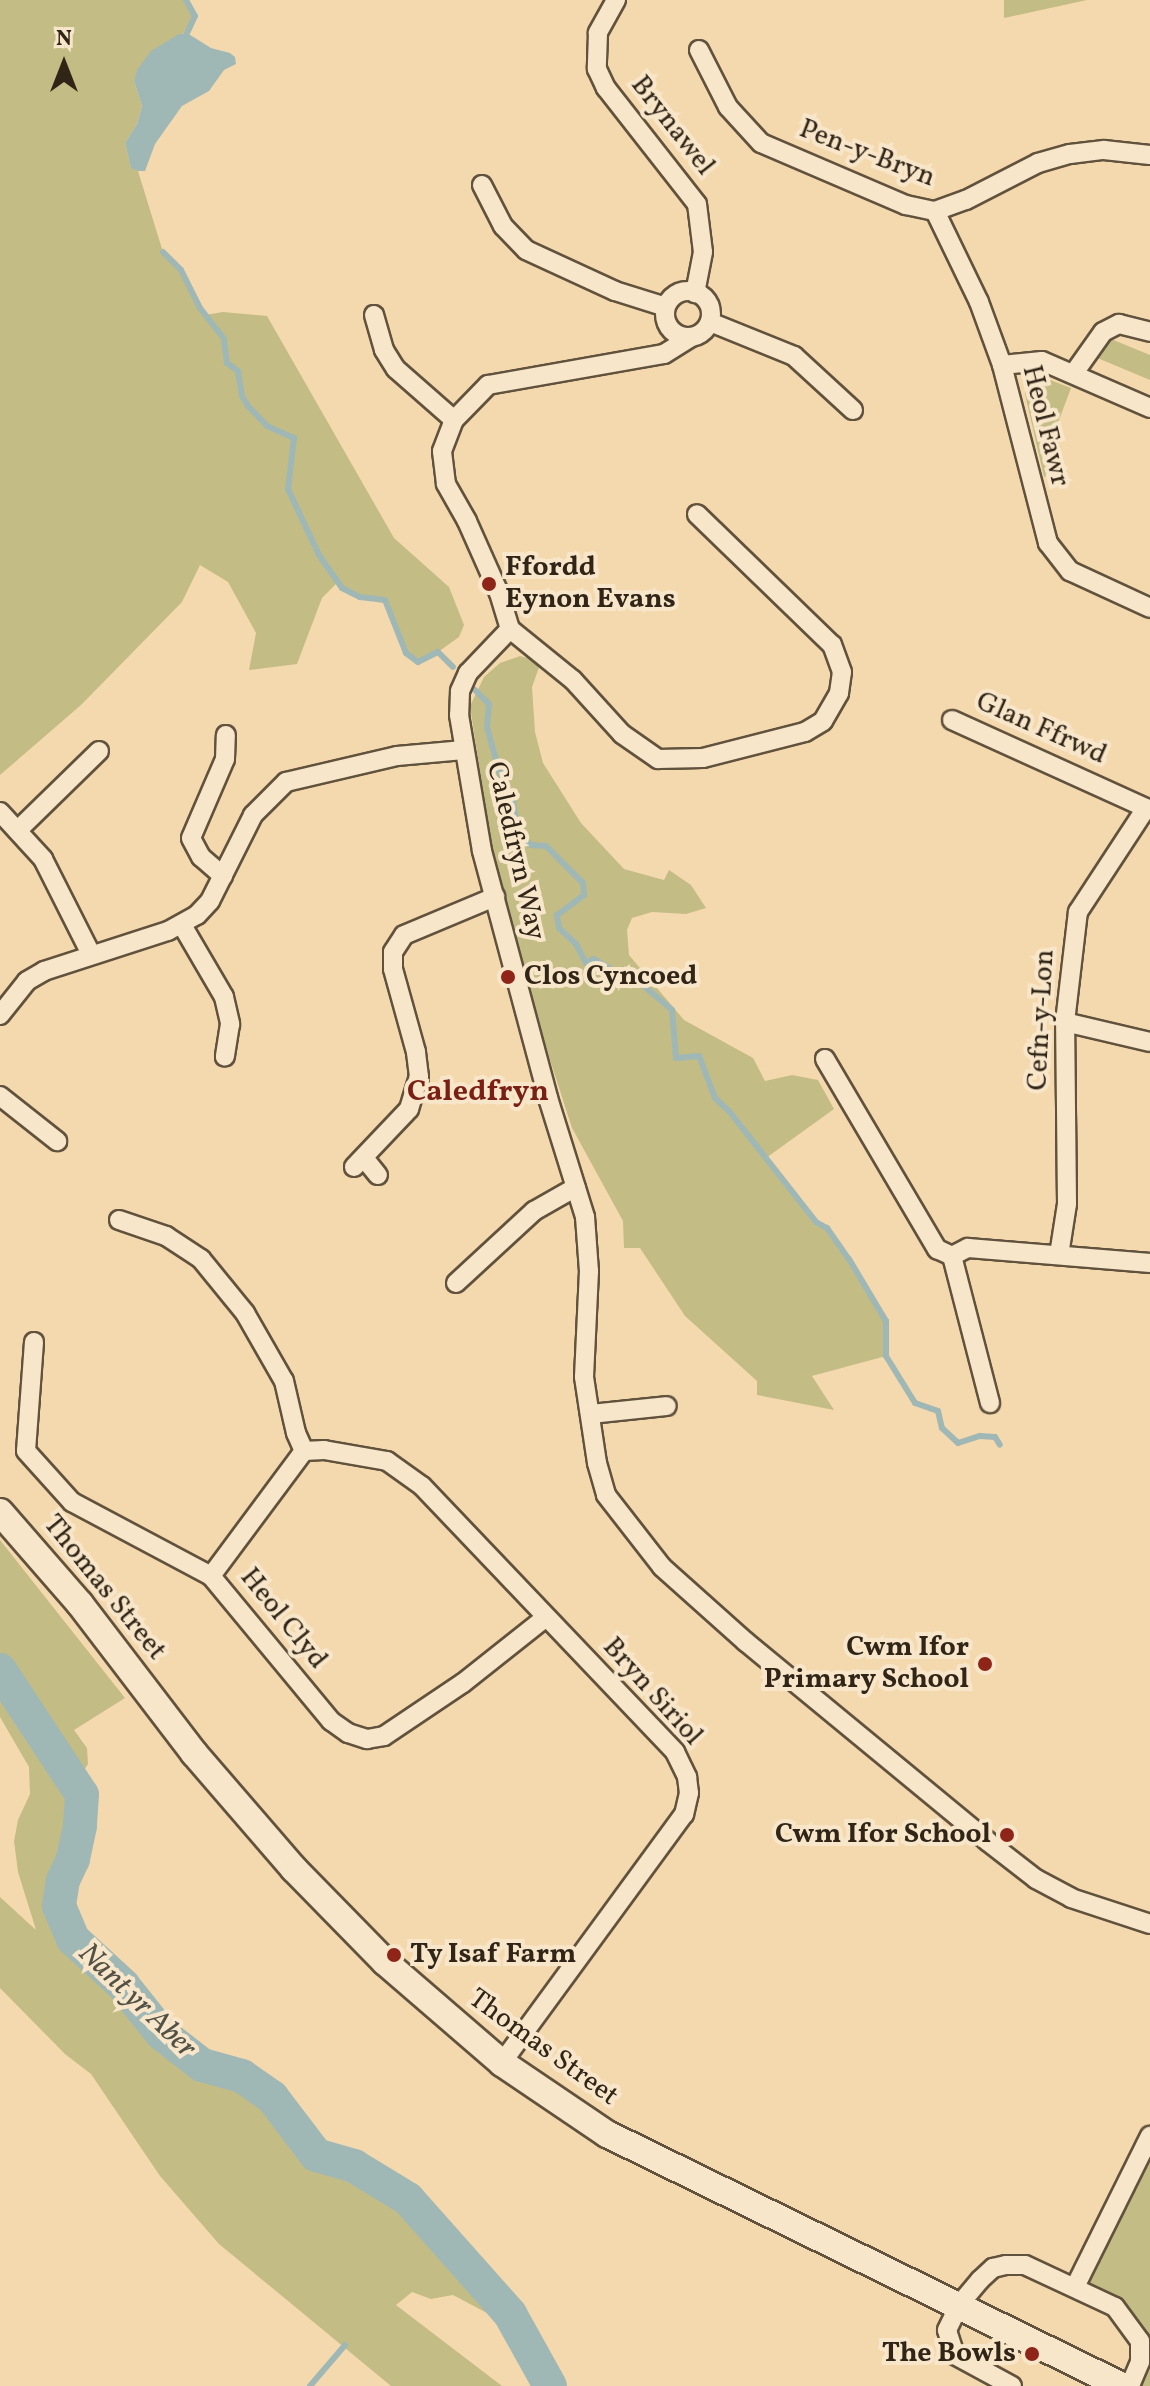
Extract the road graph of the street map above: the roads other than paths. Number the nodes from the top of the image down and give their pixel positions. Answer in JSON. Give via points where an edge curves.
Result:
{"nodes":[{"id":1,"x":616,"y":0,"type":"edge"},
{"id":2,"x":699,"y":50,"type":"dead end"},
{"id":3,"x":1150,"y":155,"type":"edge"},
{"id":4,"x":482,"y":185,"type":"dead end"},
{"id":5,"x":935,"y":211,"type":"junction"},
{"id":6,"x":695,"y":293,"type":"junction"},
{"id":7,"x":374,"y":315,"type":"dead end"},
{"id":8,"x":667,"y":316,"type":"junction"},
{"id":9,"x":710,"y":322,"type":"junction"},
{"id":10,"x":1150,"y":332,"type":"edge"},
{"id":11,"x":691,"y":337,"type":"junction"},
{"id":12,"x":645,"y":356,"type":"junction"},
{"id":13,"x":1002,"y":365,"type":"junction"},
{"id":14,"x":1074,"y":373,"type":"junction"},
{"id":15,"x":1150,"y":408,"type":"edge"},
{"id":16,"x":853,"y":410,"type":"dead end"},
{"id":17,"x":454,"y":420,"type":"junction"},
{"id":18,"x":697,"y":514,"type":"dead end"},
{"id":19,"x":1150,"y":608,"type":"edge"},
{"id":20,"x":510,"y":629,"type":"junction"},
{"id":21,"x":952,"y":720,"type":"dead end"},
{"id":22,"x":226,"y":735,"type":"dead end"},
{"id":23,"x":464,"y":750,"type":"junction"},
{"id":24,"x":99,"y":751,"type":"dead end"},
{"id":25,"x":1148,"y":809,"type":"edge"},
{"id":26,"x":0,"y":812,"type":"edge"},
{"id":27,"x":18,"y":830,"type":"junction"},
{"id":28,"x":223,"y":876,"type":"junction"},
{"id":29,"x":495,"y":897,"type":"junction"},
{"id":30,"x":182,"y":925,"type":"junction"},
{"id":31,"x":91,"y":954,"type":"junction"},
{"id":32,"x":0,"y":1015,"type":"edge"},
{"id":33,"x":1065,"y":1022,"type":"junction"},
{"id":34,"x":1150,"y":1042,"type":"edge"},
{"id":35,"x":225,"y":1057,"type":"dead end"},
{"id":36,"x":825,"y":1059,"type":"dead end"},
{"id":37,"x":0,"y":1096,"type":"edge"},
{"id":38,"x":57,"y":1141,"type":"dead end"},
{"id":39,"x":378,"y":1175,"type":"dead end"},
{"id":40,"x":576,"y":1187,"type":"junction"},
{"id":41,"x":119,"y":1220,"type":"dead end"},
{"id":42,"x":1059,"y":1255,"type":"junction"},
{"id":43,"x":952,"y":1256,"type":"junction"},
{"id":44,"x":1150,"y":1263,"type":"edge"},
{"id":45,"x":456,"y":1283,"type":"dead end"},
{"id":46,"x":34,"y":1342,"type":"dead end"},
{"id":47,"x":990,"y":1403,"type":"dead end"},
{"id":48,"x":667,"y":1406,"type":"dead end"},
{"id":49,"x":590,"y":1414,"type":"junction"},
{"id":50,"x":304,"y":1451,"type":"junction"},
{"id":51,"x":0,"y":1512,"type":"edge"},
{"id":52,"x":211,"y":1576,"type":"junction"},
{"id":53,"x":545,"y":1618,"type":"junction"},
{"id":54,"x":1150,"y":1924,"type":"edge"},
{"id":55,"x":502,"y":2063,"type":"junction"},
{"id":56,"x":1150,"y":2136,"type":"edge"},
{"id":57,"x":1075,"y":2287,"type":"junction"},
{"id":58,"x":959,"y":2305,"type":"junction"},
{"id":59,"x":1012,"y":2386,"type":"edge"},
{"id":60,"x":1122,"y":2386,"type":"edge"},
{"id":61,"x":1130,"y":2386,"type":"edge"}],
"edges":[{"from":1,"to":6,"type":"street","name":"Brynawel","via":[[598,33],[597,69],[606,88],[697,204],[703,252]]},
{"from":2,"to":5,"type":"street","name":"Pen-y-Bryn","via":[[728,107],[761,143],[906,205]]},
{"from":3,"to":5,"type":"street","name":"Pen-y-Bryn","via":[[1104,150],[1060,157]]},
{"from":4,"to":8,"type":"street","via":[[503,226],[526,250]]},
{"from":5,"to":13,"type":"street","name":"Heol Fawr","via":[[979,302]]},
{"from":6,"to":8,"type":"street","via":[[678,293]]},
{"from":6,"to":9,"type":"street","via":[[709,306]]},
{"from":7,"to":17,"type":"street","via":[[396,369]]},
{"from":8,"to":11,"type":"street","via":[[678,335]]},
{"from":8,"to":12,"type":"street","via":[[656,346]]},
{"from":9,"to":11,"type":"street"},
{"from":9,"to":16,"type":"street","via":[[794,356]]},
{"from":10,"to":14,"type":"street","via":[[1119,324],[1103,332]]},
{"from":11,"to":12,"type":"street","via":[[675,350]]},
{"from":12,"to":17,"type":"street","via":[[488,385]]},
{"from":13,"to":14,"type":"street","via":[[1042,361]]},
{"from":13,"to":19,"type":"street","name":"Heol Fawr","via":[[1039,517],[1054,553],[1081,578]]},
{"from":14,"to":15,"type":"street"},
{"from":17,"to":20,"type":"street","via":[[442,451],[446,484],[486,564]]},
{"from":18,"to":20,"type":"street","via":[[832,645],[842,672],[839,693],[823,721],[805,732],[703,758],[658,759],[622,734],[573,680]]},
{"from":20,"to":23,"type":"street","name":"Caledfryn Way","via":[[462,682],[458,702]]},
{"from":21,"to":25,"type":"street","name":"Glan Ffrwd"},
{"from":22,"to":28,"type":"street","via":[[225,759],[191,838],[201,857]]},
{"from":23,"to":28,"type":"street","via":[[397,756],[286,782],[253,815]]},
{"from":23,"to":29,"type":"street","name":"Caledfryn Way"},
{"from":24,"to":27,"type":"street"},
{"from":25,"to":33,"type":"street","name":"Cefn-y-Lon","via":[[1078,912]]},
{"from":26,"to":27,"type":"street"},
{"from":27,"to":31,"type":"street","via":[[53,874]]},
{"from":28,"to":30,"type":"street","via":[[210,901]]},
{"from":29,"to":39,"type":"street","via":[[404,935],[393,952],[419,1077],[409,1109],[359,1162]]},
{"from":29,"to":40,"type":"street","name":"Caledfryn Way"},
{"from":30,"to":31,"type":"street"},
{"from":30,"to":35,"type":"street","via":[[224,997],[230,1024]]},
{"from":31,"to":32,"type":"street","via":[[27,981]]},
{"from":33,"to":34,"type":"street"},
{"from":33,"to":42,"type":"street","name":"Cefn-y-Lon","via":[[1067,1204]]},
{"from":36,"to":43,"type":"street","via":[[937,1249]]},
{"from":37,"to":38,"type":"street"},
{"from":40,"to":45,"type":"street","via":[[534,1211]]},
{"from":40,"to":49,"type":"street","name":"Caledfryn Way","via":[[589,1244],[584,1352]]},
{"from":41,"to":50,"type":"street","via":[[166,1236],[201,1259],[245,1313],[284,1381]]},
{"from":42,"to":43,"type":"street","via":[[968,1248]]},
{"from":42,"to":44,"type":"street"},
{"from":43,"to":47,"type":"street"},
{"from":46,"to":52,"type":"street","name":"Heol Clyd","via":[[26,1451],[72,1502]]},
{"from":48,"to":49,"type":"street"},
{"from":49,"to":54,"type":"street","name":"Caledfryn Way","via":[[606,1495],[662,1567],[1036,1879],[1071,1898]]},
{"from":50,"to":52,"type":"street"},
{"from":50,"to":53,"type":"street","name":"Bryn Siriol","via":[[362,1456],[401,1468]]},
{"from":51,"to":55,"type":"main road","name":"Thomas Street","via":[[294,1869],[385,1962]]},
{"from":52,"to":53,"type":"street","name":"Heol Clyd","via":[[331,1721],[367,1739],[384,1736],[451,1691]]},
{"from":53,"to":55,"type":"street","name":"Bryn Siriol","via":[[675,1752],[689,1793],[684,1814]]},
{"from":55,"to":58,"type":"main road","name":"Thomas Street","via":[[607,2134]]},
{"from":56,"to":57,"type":"street"},
{"from":57,"to":58,"type":"street","via":[[1025,2265],[1006,2265],[986,2274]]},
{"from":57,"to":61,"type":"street","via":[[1115,2307],[1133,2326],[1140,2341],[1140,2362]]},
{"from":58,"to":59,"type":"street","via":[[947,2330],[955,2355]]},
{"from":58,"to":60,"type":"main road","name":"Thomas Street"}]}
